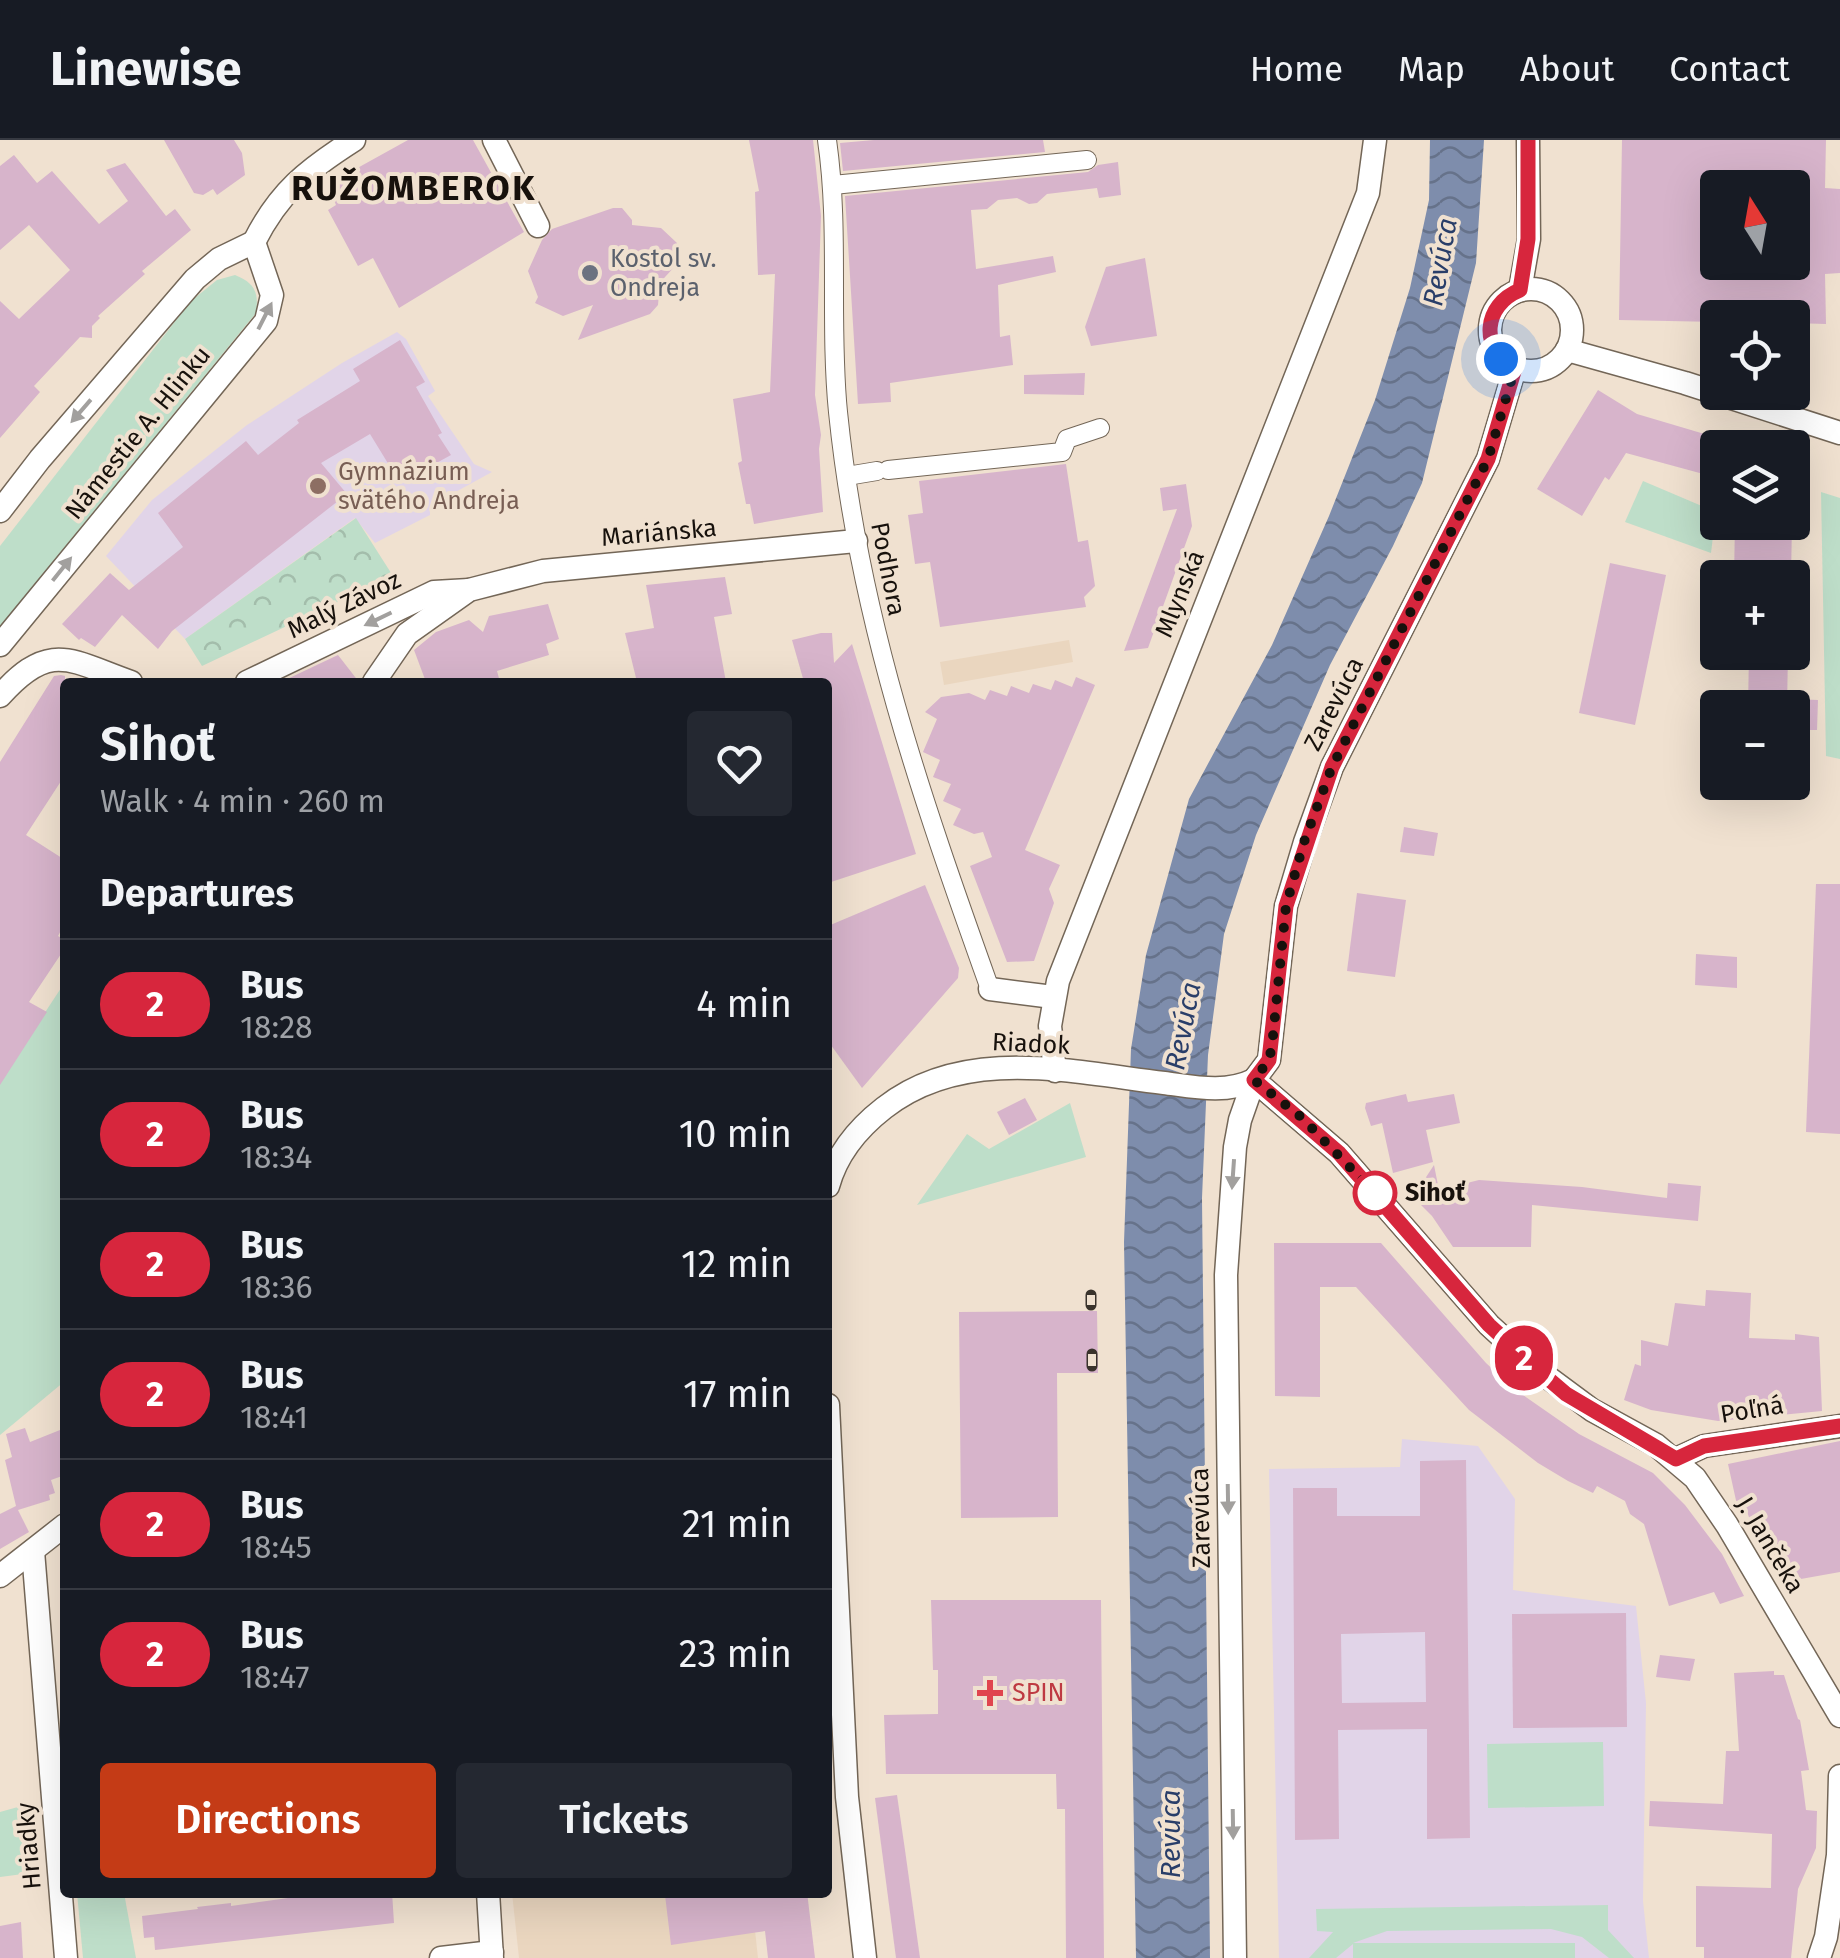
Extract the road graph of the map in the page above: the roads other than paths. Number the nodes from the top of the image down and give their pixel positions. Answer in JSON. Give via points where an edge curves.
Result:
{"nodes":[{"id":1,"x":354,"y":140,"type":"edge"},
{"id":2,"x":494,"y":140,"type":"edge"},
{"id":3,"x":826,"y":140,"type":"edge"},
{"id":4,"x":1375,"y":140,"type":"edge"},
{"id":5,"x":1528,"y":140,"type":"edge"},
{"id":6,"x":1087,"y":160,"type":"dead end"},
{"id":7,"x":833,"y":185,"type":"junction"},
{"id":8,"x":538,"y":226,"type":"dead end"},
{"id":9,"x":254,"y":242,"type":"junction"},
{"id":10,"x":1520,"y":290,"type":"junction"},
{"id":11,"x":1568,"y":350,"type":"junction"},
{"id":12,"x":1515,"y":368,"type":"junction"},
{"id":13,"x":1100,"y":428,"type":"dead end"},
{"id":14,"x":1840,"y":433,"type":"edge"},
{"id":15,"x":847,"y":476,"type":"junction"},
{"id":16,"x":0,"y":511,"type":"edge"},
{"id":17,"x":856,"y":542,"type":"junction"},
{"id":18,"x":469,"y":590,"type":"junction"},
{"id":19,"x":0,"y":645,"type":"edge"},
{"id":20,"x":120,"y":678,"type":"edge"},
{"id":21,"x":254,"y":678,"type":"edge"},
{"id":22,"x":377,"y":678,"type":"edge"},
{"id":23,"x":0,"y":696,"type":"edge"},
{"id":24,"x":990,"y":990,"type":"joint"},
{"id":25,"x":1053,"y":997,"type":"junction"},
{"id":26,"x":1056,"y":1071,"type":"junction"},
{"id":27,"x":1254,"y":1080,"type":"junction"},
{"id":28,"x":836,"y":1146,"type":"edge"},
{"id":29,"x":1840,"y":1426,"type":"edge"},
{"id":30,"x":1676,"y":1459,"type":"junction"},
{"id":31,"x":832,"y":1488,"type":"edge"},
{"id":32,"x":60,"y":1529,"type":"edge"},
{"id":33,"x":34,"y":1551,"type":"junction"},
{"id":34,"x":0,"y":1576,"type":"edge"},
{"id":35,"x":1840,"y":1716,"type":"edge"},
{"id":36,"x":1840,"y":1776,"type":"edge"},
{"id":37,"x":60,"y":1882,"type":"edge"},
{"id":38,"x":61,"y":1898,"type":"edge"},
{"id":39,"x":488,"y":1898,"type":"edge"},
{"id":40,"x":1835,"y":1908,"type":"edge"},
{"id":41,"x":492,"y":1955,"type":"edge"},
{"id":42,"x":66,"y":1958,"type":"edge"},
{"id":43,"x":440,"y":1958,"type":"edge"},
{"id":44,"x":864,"y":1958,"type":"edge"},
{"id":45,"x":1235,"y":1958,"type":"edge"},
{"id":46,"x":1819,"y":1958,"type":"edge"}],
"edges":[{"from":1,"to":9,"type":"street","via":[[298,178]]},
{"from":2,"to":8,"type":"street"},
{"from":3,"to":7,"type":"street","name":"Podhora"},
{"from":4,"to":25,"type":"street","name":"Mlynská","via":[[1368,193]]},
{"from":5,"to":10,"type":"street","via":[[1528,239]]},
{"from":6,"to":7,"type":"street"},
{"from":7,"to":15,"type":"street","name":"Podhora","via":[[838,412]]},
{"from":9,"to":16,"type":"street","one_way":true,"via":[[195,278]]},
{"from":19,"to":9,"type":"street","name":"Námestie A. Hlinku","one_way":true,"via":[[266,321],[272,295]]},
{"from":10,"to":11,"type":"street","via":[[1542,290],[1560,300],[1573,329]]},
{"from":10,"to":12,"type":"street","via":[[1498,304],[1489,327],[1496,352]]},
{"from":11,"to":12,"type":"street","via":[[1545,369]]},
{"from":11,"to":14,"type":"street"},
{"from":12,"to":27,"type":"street","name":"Zarevúca","via":[[1488,459],[1332,767],[1310,827],[1286,906],[1269,1060]]},
{"from":13,"to":15,"type":"street","via":[[1067,439],[1062,452]]},
{"from":15,"to":17,"type":"street","name":"Podhora"},
{"from":17,"to":18,"type":"street","name":"Mariánska","via":[[543,571]]},
{"from":17,"to":24,"type":"street","name":"Podhora","via":[[904,740]]},
{"from":18,"to":21,"type":"street","name":"Malý Závoz","one_way":true,"via":[[434,592]]},
{"from":18,"to":22,"type":"street","via":[[407,634]]},
{"from":20,"to":23,"type":"street","via":[[48,659],[28,668]]},
{"from":24,"to":25,"type":"street"},
{"from":25,"to":26,"type":"street","name":"Mlynská"},
{"from":26,"to":27,"type":"street","name":"Riadok","via":[[1210,1089]]},
{"from":26,"to":28,"type":"street","name":"Riadok","via":[[998,1067],[928,1082]]},
{"from":27,"to":30,"type":"street","via":[[1339,1153],[1489,1325],[1538,1370]]},
{"from":27,"to":45,"type":"street","name":"Zarevúca","one_way":true,"via":[[1234,1148],[1226,1275]]},
{"from":29,"to":30,"type":"street","name":"Poľná","via":[[1704,1446]]},
{"from":30,"to":35,"type":"street","name":"J. Jančeka","via":[[1728,1525]]},
{"from":31,"to":44,"type":"street","via":[[847,1797]]},
{"from":32,"to":33,"type":"street"},
{"from":33,"to":34,"type":"street"},
{"from":33,"to":37,"type":"street","name":"Hriadky"},
{"from":36,"to":40,"type":"street"},
{"from":38,"to":42,"type":"street","name":"Hriadky"},
{"from":39,"to":41,"type":"street"},
{"from":40,"to":46,"type":"street"},
{"from":41,"to":43,"type":"street"}]}
